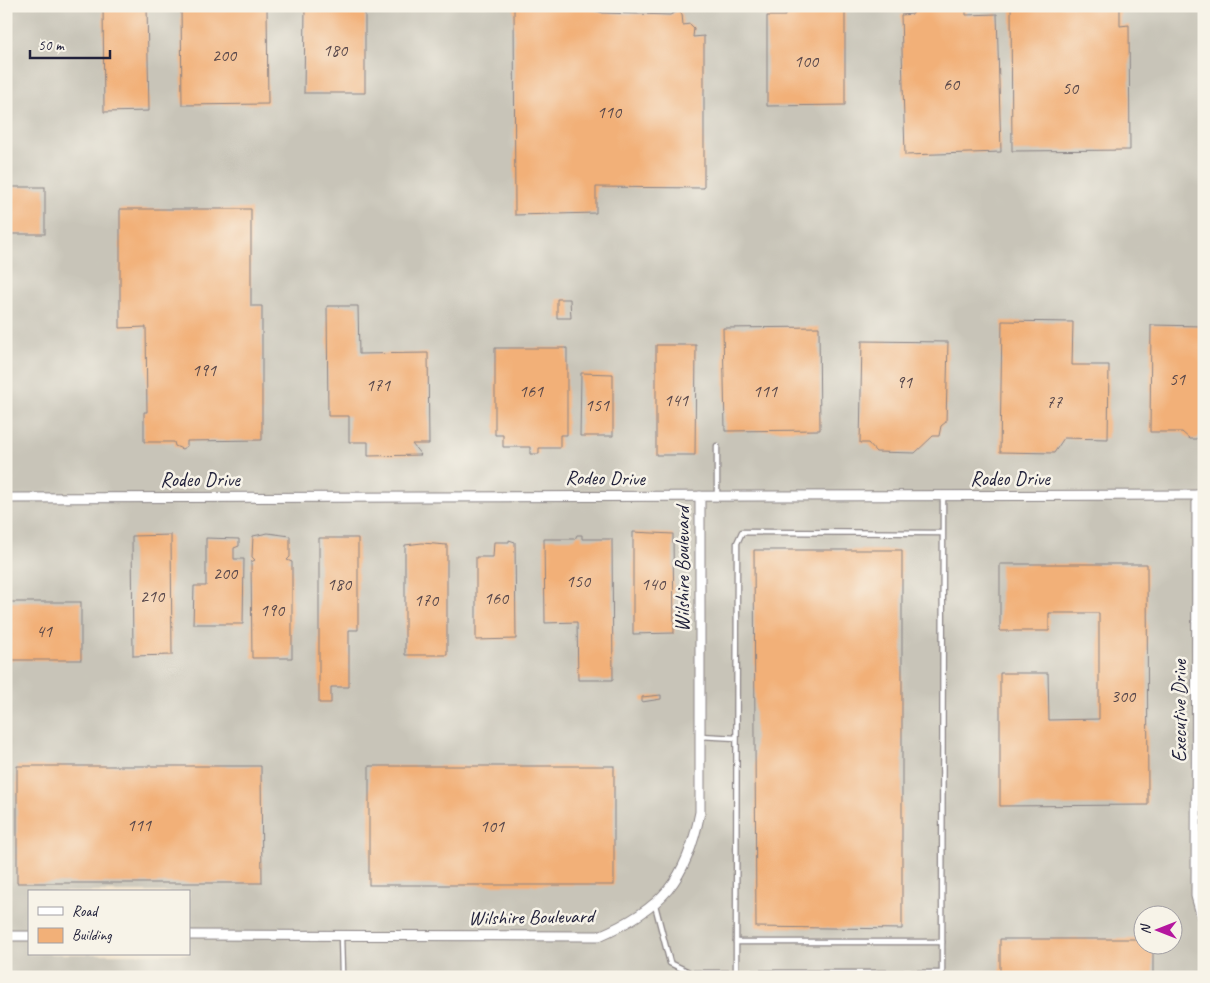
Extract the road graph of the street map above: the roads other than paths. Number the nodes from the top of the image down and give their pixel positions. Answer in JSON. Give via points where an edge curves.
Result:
{"nodes":[{"id":1,"x":717,"y":446,"type":"dead end"},
{"id":2,"x":1200,"y":494,"type":"edge"},
{"id":3,"x":943,"y":495,"type":"junction"},
{"id":4,"x":700,"y":496,"type":"junction"},
{"id":5,"x":717,"y":496,"type":"junction"},
{"id":6,"x":6,"y":498,"type":"edge"},
{"id":7,"x":942,"y":533,"type":"junction"},
{"id":8,"x":1200,"y":612,"type":"edge"},
{"id":9,"x":700,"y":736,"type":"junction"},
{"id":10,"x":736,"y":738,"type":"junction"},
{"id":11,"x":1200,"y":818,"type":"edge"},
{"id":12,"x":655,"y":905,"type":"junction"},
{"id":13,"x":1204,"y":925,"type":"edge"},
{"id":14,"x":190,"y":935,"type":"edge"},
{"id":15,"x":6,"y":936,"type":"edge"},
{"id":16,"x":28,"y":936,"type":"edge"},
{"id":17,"x":341,"y":936,"type":"junction"},
{"id":18,"x":736,"y":942,"type":"junction"},
{"id":19,"x":942,"y":942,"type":"junction"},
{"id":20,"x":342,"y":973,"type":"dead end"},
{"id":21,"x":736,"y":973,"type":"junction"}],
"edges":[{"from":1,"to":5,"type":"lane"},
{"from":2,"to":3,"type":"street","name":"Rodeo Drive"},
{"from":2,"to":8,"type":"street","name":"Executive Drive"},
{"from":3,"to":5,"type":"street","name":"Rodeo Drive"},
{"from":3,"to":7,"type":"lane"},
{"from":4,"to":5,"type":"street","name":"Rodeo Drive"},
{"from":4,"to":6,"type":"street","name":"Rodeo Drive"},
{"from":4,"to":9,"type":"street","name":"Wilshire Boulevard"},
{"from":7,"to":10,"type":"lane","via":[[742,532],[737,543]]},
{"from":7,"to":19,"type":"lane"},
{"from":8,"to":11,"type":"street","name":"Executive Drive"},
{"from":9,"to":10,"type":"lane"},
{"from":9,"to":12,"type":"street","name":"Wilshire Boulevard","via":[[700,812],[694,844],[676,881]]},
{"from":10,"to":18,"type":"lane"},
{"from":11,"to":13,"type":"street","name":"Executive Drive","via":[[1196,896]]},
{"from":12,"to":17,"type":"street","name":"Wilshire Boulevard","via":[[630,923],[599,936]]},
{"from":12,"to":21,"type":"lane","via":[[670,963],[691,973]]},
{"from":14,"to":17,"type":"street","name":"Wilshire Boulevard"},
{"from":15,"to":16,"type":"street"},
{"from":17,"to":20,"type":"lane"},
{"from":18,"to":19,"type":"lane"},
{"from":18,"to":21,"type":"lane"},
{"from":19,"to":21,"type":"lane","via":[[942,973]]}]}
